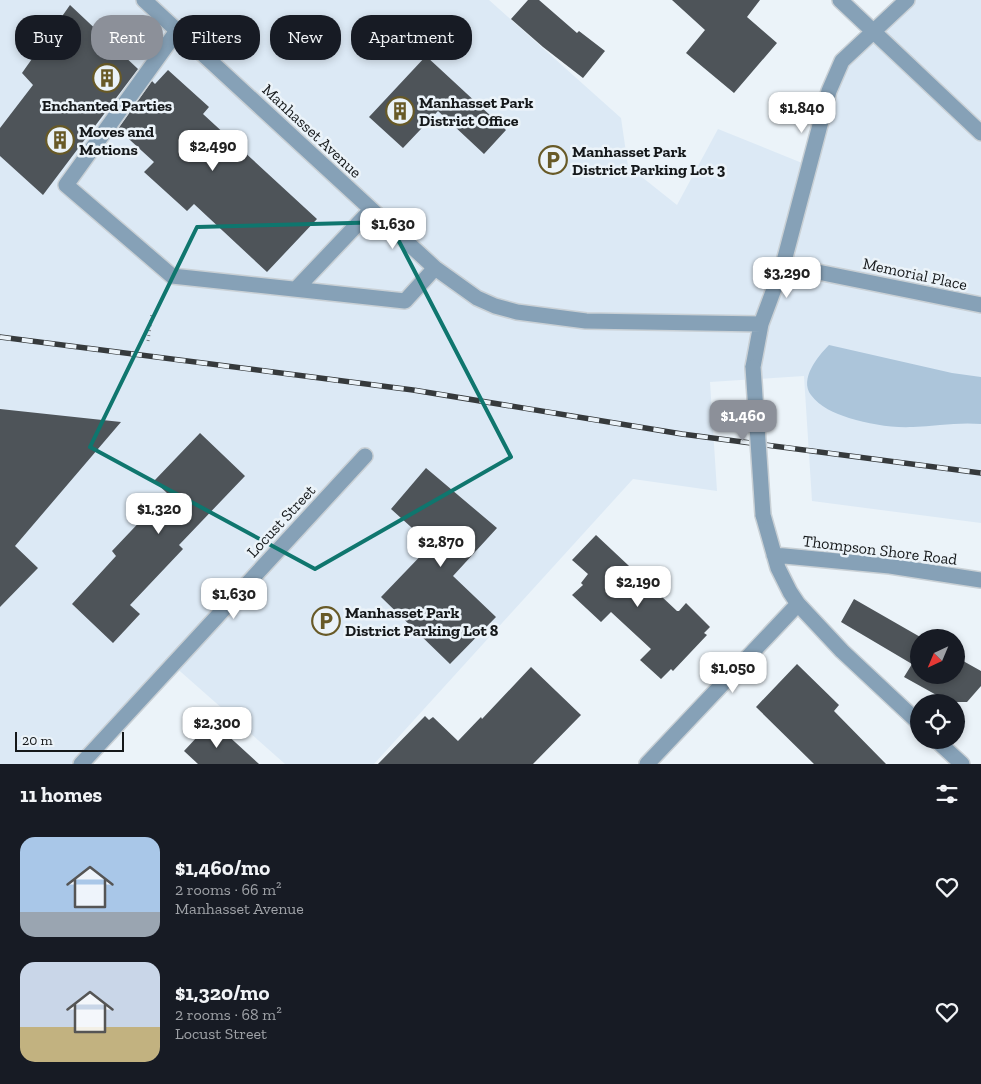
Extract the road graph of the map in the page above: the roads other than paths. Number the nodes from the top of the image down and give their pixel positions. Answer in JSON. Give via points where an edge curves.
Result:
{"nodes":[{"id":1,"x":144,"y":0,"type":"edge"},
{"id":2,"x":840,"y":0,"type":"edge"},
{"id":3,"x":907,"y":0,"type":"edge"},
{"id":4,"x":173,"y":27,"type":"edge"},
{"id":5,"x":873,"y":32,"type":"junction"},
{"id":6,"x":173,"y":37,"type":"edge"},
{"id":7,"x":208,"y":60,"type":"edge"},
{"id":8,"x":981,"y":133,"type":"edge"},
{"id":9,"x":371,"y":210,"type":"junction"},
{"id":10,"x":784,"y":265,"type":"junction"},
{"id":11,"x":435,"y":268,"type":"junction"},
{"id":12,"x":296,"y":289,"type":"junction"},
{"id":13,"x":981,"y":305,"type":"edge"},
{"id":14,"x":761,"y":324,"type":"junction"},
{"id":15,"x":365,"y":456,"type":"dead end"},
{"id":16,"x":774,"y":555,"type":"junction"},
{"id":17,"x":981,"y":580,"type":"edge"},
{"id":18,"x":798,"y":604,"type":"junction"},
{"id":19,"x":910,"y":715,"type":"edge"},
{"id":20,"x":946,"y":749,"type":"edge"},
{"id":21,"x":81,"y":764,"type":"edge"},
{"id":22,"x":647,"y":764,"type":"edge"},
{"id":23,"x":962,"y":764,"type":"edge"}],
"edges":[{"from":1,"to":4,"type":"street","name":"Manhasset Avenue"},
{"from":2,"to":5,"type":"street"},
{"from":3,"to":5,"type":"street"},
{"from":5,"to":8,"type":"street"},
{"from":5,"to":10,"type":"street","via":[[842,61],[829,92]]},
{"from":6,"to":12,"type":"street","via":[[66,186],[172,276]]},
{"from":7,"to":9,"type":"street","name":"Manhasset Avenue"},
{"from":9,"to":11,"type":"street","name":"Manhasset Avenue"},
{"from":9,"to":12,"type":"street"},
{"from":10,"to":13,"type":"street","name":"Memorial Place"},
{"from":10,"to":14,"type":"street"},
{"from":11,"to":12,"type":"street","via":[[405,301]]},
{"from":11,"to":14,"type":"street","name":"Manhasset Avenue","via":[[476,298],[517,312],[586,321]]},
{"from":14,"to":16,"type":"street","bridge":true,"via":[[753,367],[763,515]]},
{"from":15,"to":21,"type":"street","name":"Locust Street"},
{"from":16,"to":17,"type":"street","name":"Thompson Shore Road","via":[[890,566]]},
{"from":16,"to":18,"type":"street"},
{"from":18,"to":19,"type":"street","via":[[842,651]]},
{"from":18,"to":22,"type":"street"},
{"from":20,"to":23,"type":"street"}]}
